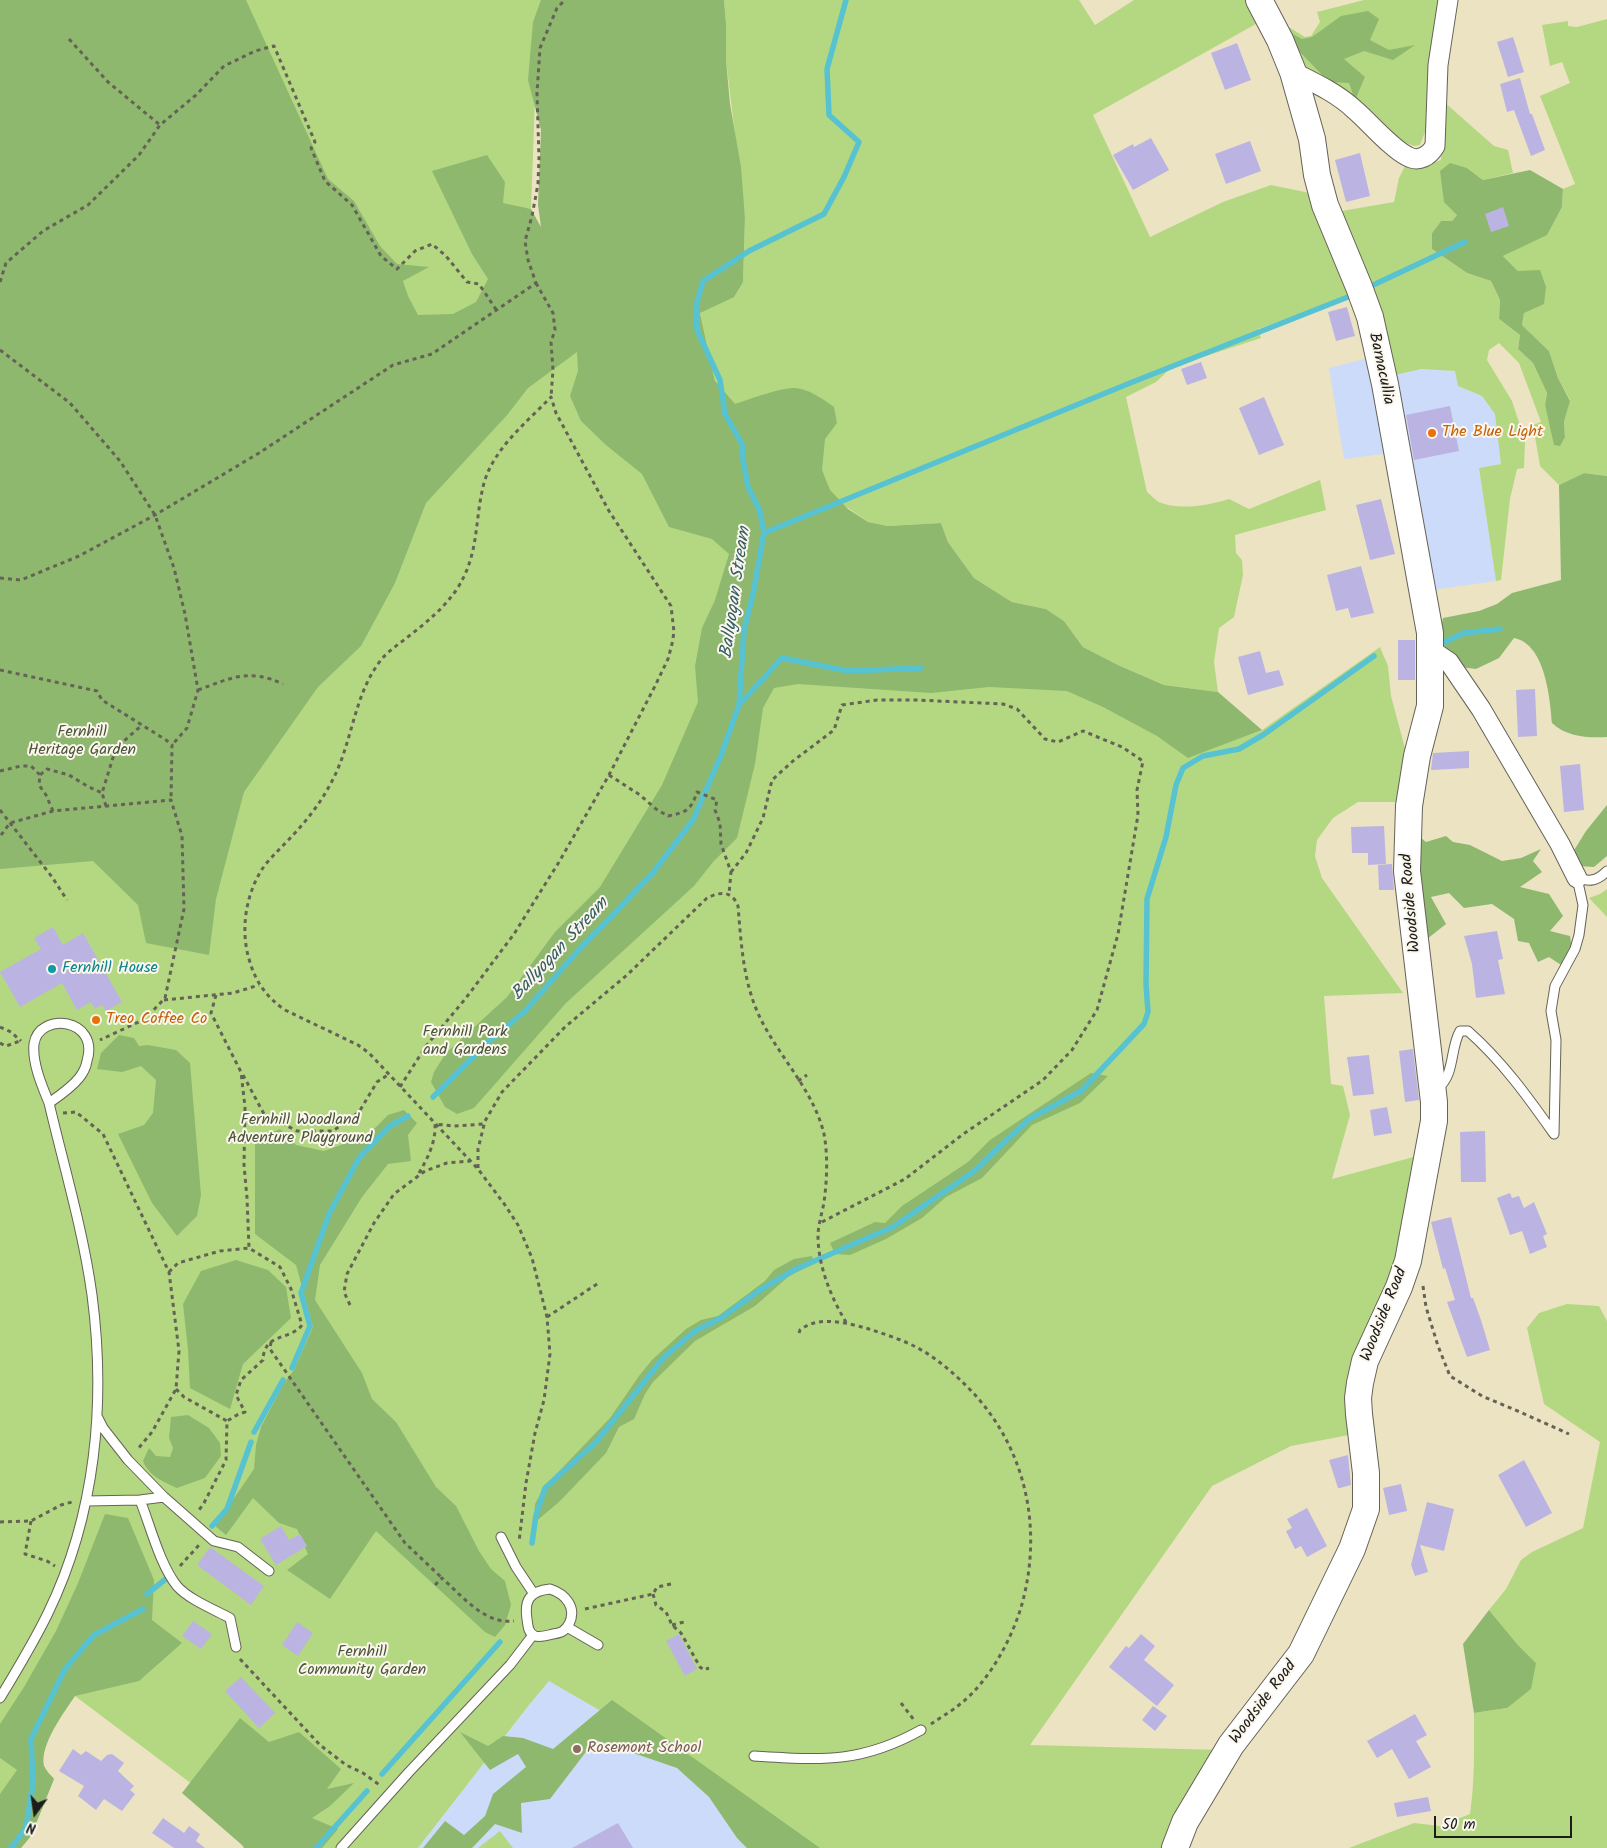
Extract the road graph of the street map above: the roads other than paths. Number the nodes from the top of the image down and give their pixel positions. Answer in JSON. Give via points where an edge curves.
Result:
{"nodes":[{"id":1,"x":1259,"y":0,"type":"edge"},
{"id":2,"x":1448,"y":0,"type":"edge"},
{"id":3,"x":1293,"y":72,"type":"junction"},
{"id":4,"x":1431,"y":662,"type":"junction"},
{"id":5,"x":1607,"y":871,"type":"edge"},
{"id":6,"x":1577,"y":878,"type":"junction"},
{"id":7,"x":1432,"y":1092,"type":"junction"},
{"id":8,"x":49,"y":1103,"type":"junction"},
{"id":9,"x":98,"y":1417,"type":"junction"},
{"id":10,"x":164,"y":1497,"type":"junction"},
{"id":11,"x":140,"y":1500,"type":"junction"},
{"id":12,"x":86,"y":1501,"type":"junction"},
{"id":13,"x":501,"y":1537,"type":"dead end"},
{"id":14,"x":268,"y":1571,"type":"dead end"},
{"id":15,"x":534,"y":1594,"type":"junction"},
{"id":16,"x":567,"y":1627,"type":"junction"},
{"id":17,"x":533,"y":1635,"type":"junction"},
{"id":18,"x":598,"y":1645,"type":"dead end"},
{"id":19,"x":236,"y":1647,"type":"road end"},
{"id":20,"x":0,"y":1698,"type":"edge"},
{"id":21,"x":921,"y":1730,"type":"road end"},
{"id":22,"x":754,"y":1756,"type":"dead end"},
{"id":23,"x":342,"y":1848,"type":"edge"},
{"id":24,"x":1175,"y":1848,"type":"edge"}],
"edges":[{"from":1,"to":3,"type":"street","name":"Barnacullia"},
{"from":2,"to":3,"type":"street","via":[[1438,66],[1435,146],[1430,155],[1408,157],[1347,103],[1326,88]]},
{"from":3,"to":4,"type":"street","name":"Barnacullia","via":[[1312,139],[1325,206],[1370,317],[1421,581],[1430,633]]},
{"from":4,"to":6,"type":"street","via":[[1449,662],[1481,709]]},
{"from":4,"to":7,"type":"street","name":"Woodside Road","via":[[1430,706],[1409,806],[1407,871]]},
{"from":5,"to":6,"type":"lane","via":[[1599,879]]},
{"from":6,"to":7,"type":"lane","via":[[1584,905],[1579,935],[1576,949],[1555,986],[1551,1011],[1556,1040],[1554,1134],[1503,1066],[1468,1032],[1460,1031],[1443,1085]]},
{"from":7,"to":24,"type":"street","name":"Woodside Road","via":[[1434,1121],[1408,1261],[1365,1361],[1360,1383],[1358,1398],[1366,1473],[1366,1509],[1352,1549],[1301,1654],[1230,1745],[1185,1822]]},
{"from":8,"to":8,"type":"lane","via":[[79,1078],[86,1067],[90,1044],[85,1034],[61,1022],[48,1025],[37,1034],[34,1044],[34,1057]]},
{"from":8,"to":9,"type":"lane","via":[[92,1294],[98,1355]]},
{"from":9,"to":10,"type":"lane","via":[[128,1460]]},
{"from":9,"to":12,"type":"lane"},
{"from":10,"to":11,"type":"lane"},
{"from":10,"to":14,"type":"lane","via":[[214,1541],[238,1547]]},
{"from":11,"to":12,"type":"lane"},
{"from":11,"to":19,"type":"lane","via":[[161,1555],[178,1587],[230,1618]]},
{"from":12,"to":20,"type":"lane","via":[[49,1611]]},
{"from":13,"to":15,"type":"lane"},
{"from":15,"to":16,"type":"lane","via":[[550,1589],[565,1597],[572,1611]]},
{"from":15,"to":17,"type":"lane","via":[[526,1603],[528,1630]]},
{"from":16,"to":17,"type":"lane","via":[[562,1632],[540,1637]]},
{"from":16,"to":18,"type":"lane"},
{"from":17,"to":23,"type":"lane","via":[[510,1665]]},
{"from":21,"to":22,"type":"lane","via":[[873,1752],[849,1757],[814,1760]]}]}
